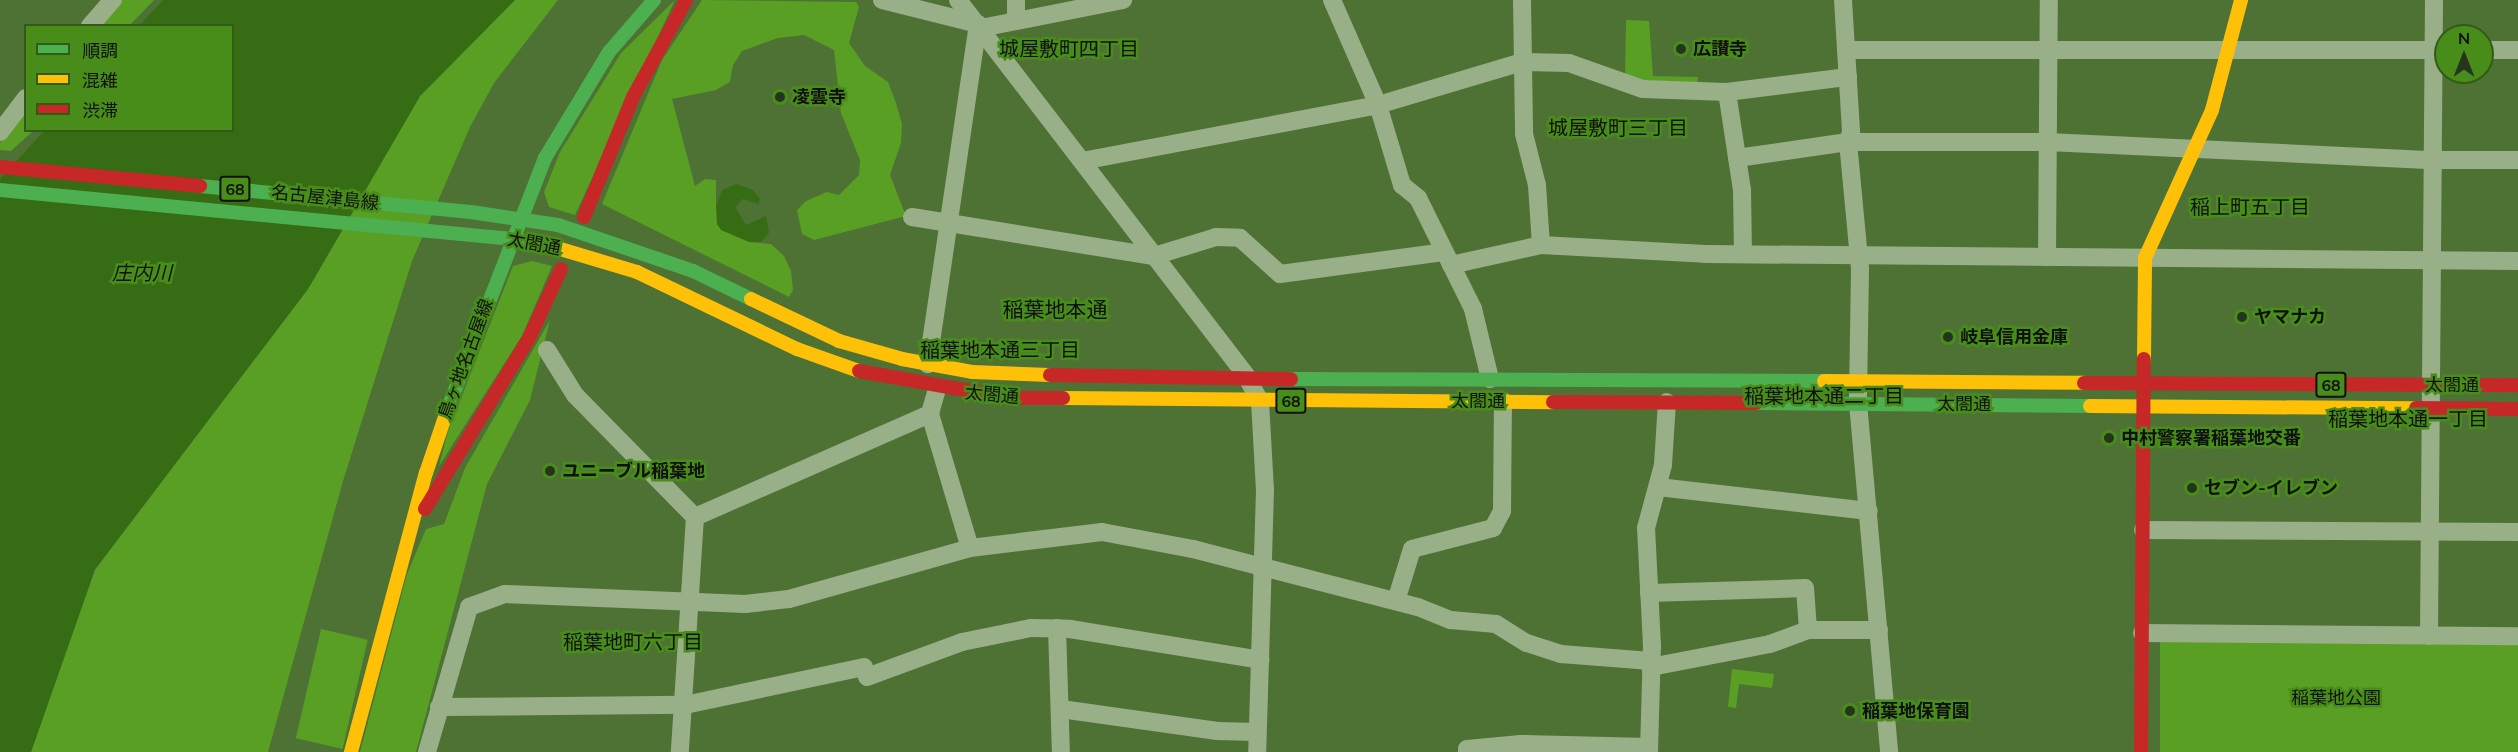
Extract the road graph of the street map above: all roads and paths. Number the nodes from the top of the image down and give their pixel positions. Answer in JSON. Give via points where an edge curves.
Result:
{"nodes":[{"id":1,"x":112,"y":0,"type":"edge"},
{"id":2,"x":654,"y":0,"type":"edge"},
{"id":3,"x":686,"y":0,"type":"edge"},
{"id":4,"x":882,"y":0,"type":"edge"},
{"id":5,"x":958,"y":0,"type":"edge"},
{"id":6,"x":1016,"y":0,"type":"edge"},
{"id":7,"x":1123,"y":0,"type":"edge"},
{"id":8,"x":1332,"y":0,"type":"edge"},
{"id":9,"x":1522,"y":0,"type":"edge"},
{"id":10,"x":1843,"y":0,"type":"edge"},
{"id":11,"x":2049,"y":0,"type":"edge"},
{"id":12,"x":2241,"y":0,"type":"edge"},
{"id":13,"x":2434,"y":0,"type":"edge"},
{"id":14,"x":1016,"y":21,"type":"junction"},
{"id":15,"x":92,"y":24,"type":"edge"},
{"id":16,"x":2437,"y":24,"type":"edge"},
{"id":17,"x":979,"y":26,"type":"junction"},
{"id":18,"x":1846,"y":50,"type":"junction"},
{"id":19,"x":2049,"y":50,"type":"junction"},
{"id":20,"x":2229,"y":50,"type":"junction"},
{"id":21,"x":2434,"y":50,"type":"edge"},
{"id":22,"x":2494,"y":50,"type":"edge"},
{"id":23,"x":2518,"y":50,"type":"edge"},
{"id":24,"x":1522,"y":62,"type":"junction"},
{"id":25,"x":1848,"y":77,"type":"junction"},
{"id":26,"x":2438,"y":84,"type":"edge"},
{"id":27,"x":1728,"y":92,"type":"junction"},
{"id":28,"x":24,"y":101,"type":"edge"},
{"id":29,"x":1377,"y":105,"type":"junction"},
{"id":30,"x":0,"y":132,"type":"edge"},
{"id":31,"x":1848,"y":142,"type":"junction"},
{"id":32,"x":2048,"y":142,"type":"junction"},
{"id":33,"x":2195,"y":149,"type":"junction"},
{"id":34,"x":1737,"y":158,"type":"junction"},
{"id":35,"x":2518,"y":159,"type":"edge"},
{"id":36,"x":2433,"y":160,"type":"junction"},
{"id":37,"x":1082,"y":161,"type":"junction"},
{"id":38,"x":0,"y":166,"type":"edge"},
{"id":39,"x":0,"y":190,"type":"edge"},
{"id":40,"x":471,"y":212,"type":"joint"},
{"id":41,"x":584,"y":217,"type":"dead end"},
{"id":42,"x":912,"y":217,"type":"dead end"},
{"id":43,"x":521,"y":219,"type":"junction"},
{"id":44,"x":949,"y":225,"type":"junction"},
{"id":45,"x":466,"y":234,"type":"joint"},
{"id":46,"x":513,"y":239,"type":"junction"},
{"id":47,"x":1541,"y":245,"type":"junction"},
{"id":48,"x":1743,"y":254,"type":"junction"},
{"id":49,"x":1858,"y":254,"type":"junction"},
{"id":50,"x":1154,"y":256,"type":"junction"},
{"id":51,"x":2047,"y":257,"type":"junction"},
{"id":52,"x":1448,"y":258,"type":"junction"},
{"id":53,"x":2145,"y":258,"type":"junction"},
{"id":54,"x":2433,"y":260,"type":"junction"},
{"id":55,"x":2518,"y":261,"type":"edge"},
{"id":56,"x":561,"y":269,"type":"dead end"},
{"id":57,"x":547,"y":350,"type":"dead end"},
{"id":58,"x":928,"y":364,"type":"junction"},
{"id":59,"x":1246,"y":376,"type":"junction"},
{"id":60,"x":1490,"y":379,"type":"junction"},
{"id":61,"x":1859,"y":382,"type":"junction"},
{"id":62,"x":2145,"y":384,"type":"junction"},
{"id":63,"x":2432,"y":385,"type":"junction"},
{"id":64,"x":2518,"y":385,"type":"edge"},
{"id":65,"x":937,"y":390,"type":"junction"},
{"id":66,"x":1260,"y":401,"type":"junction"},
{"id":67,"x":1503,"y":401,"type":"junction"},
{"id":68,"x":1667,"y":402,"type":"junction"},
{"id":69,"x":1858,"y":403,"type":"junction"},
{"id":70,"x":2144,"y":405,"type":"junction"},
{"id":71,"x":2429,"y":408,"type":"junction"},
{"id":72,"x":2518,"y":409,"type":"edge"},
{"id":73,"x":930,"y":414,"type":"junction"},
{"id":74,"x":1658,"y":487,"type":"junction"},
{"id":75,"x":1869,"y":511,"type":"junction"},
{"id":76,"x":695,"y":518,"type":"junction"},
{"id":77,"x":2143,"y":530,"type":"junction"},
{"id":78,"x":2429,"y":532,"type":"junction"},
{"id":79,"x":2518,"y":532,"type":"edge"},
{"id":80,"x":970,"y":548,"type":"junction"},
{"id":81,"x":1264,"y":567,"type":"junction"},
{"id":82,"x":398,"y":572,"type":"junction"},
{"id":83,"x":1649,"y":592,"type":"junction"},
{"id":84,"x":1396,"y":601,"type":"junction"},
{"id":85,"x":690,"y":602,"type":"junction"},
{"id":86,"x":1057,"y":627,"type":"junction"},
{"id":87,"x":1808,"y":630,"type":"junction"},
{"id":88,"x":1879,"y":630,"type":"junction"},
{"id":89,"x":2142,"y":633,"type":"junction"},
{"id":90,"x":2428,"y":636,"type":"junction"},
{"id":91,"x":2518,"y":636,"type":"edge"},
{"id":92,"x":1261,"y":660,"type":"junction"},
{"id":93,"x":1651,"y":664,"type":"junction"},
{"id":94,"x":685,"y":705,"type":"junction"},
{"id":95,"x":439,"y":708,"type":"junction"},
{"id":96,"x":1061,"y":709,"type":"junction"},
{"id":97,"x":1257,"y":732,"type":"junction"},
{"id":98,"x":1649,"y":749,"type":"edge"},
{"id":99,"x":351,"y":752,"type":"edge"},
{"id":100,"x":427,"y":752,"type":"edge"},
{"id":101,"x":680,"y":752,"type":"edge"},
{"id":102,"x":1061,"y":752,"type":"edge"},
{"id":103,"x":1257,"y":752,"type":"edge"},
{"id":104,"x":1467,"y":752,"type":"edge"},
{"id":105,"x":1889,"y":752,"type":"edge"},
{"id":106,"x":2141,"y":752,"type":"edge"}],
"edges":[{"from":1,"to":15,"type":"street"},
{"from":2,"to":43,"type":"main road","name":"鳥ヶ地名古屋線","via":[[635,19],[587,85],[545,159]]},
{"from":3,"to":41,"type":"main road","via":[[637,88]]},
{"from":4,"to":17,"type":"street"},
{"from":5,"to":17,"type":"street"},
{"from":6,"to":14,"type":"street"},
{"from":7,"to":14,"type":"street"},
{"from":8,"to":29,"type":"street"},
{"from":9,"to":24,"type":"street"},
{"from":10,"to":18,"type":"street"},
{"from":11,"to":19,"type":"street"},
{"from":12,"to":20,"type":"main road"},
{"from":13,"to":16,"type":"street"},
{"from":14,"to":17,"type":"street"},
{"from":17,"to":37,"type":"street"},
{"from":17,"to":44,"type":"street"},
{"from":18,"to":19,"type":"street"},
{"from":18,"to":25,"type":"street"},
{"from":19,"to":20,"type":"street"},
{"from":19,"to":32,"type":"street"},
{"from":20,"to":21,"type":"street"},
{"from":20,"to":33,"type":"main road","via":[[2212,110]]},
{"from":22,"to":23,"type":"street"},
{"from":24,"to":27,"type":"street","via":[[1569,63],[1643,89]]},
{"from":24,"to":29,"type":"street"},
{"from":24,"to":47,"type":"street","via":[[1524,134],[1537,185]]},
{"from":25,"to":27,"type":"street"},
{"from":25,"to":31,"type":"street"},
{"from":26,"to":36,"type":"street"},
{"from":27,"to":34,"type":"street"},
{"from":28,"to":30,"type":"street"},
{"from":29,"to":37,"type":"street"},
{"from":29,"to":52,"type":"street","via":[[1402,185],[1418,198]]},
{"from":31,"to":32,"type":"street"},
{"from":31,"to":34,"type":"street"},
{"from":31,"to":49,"type":"street"},
{"from":32,"to":33,"type":"street"},
{"from":32,"to":51,"type":"street"},
{"from":33,"to":36,"type":"street"},
{"from":33,"to":53,"type":"main road"},
{"from":34,"to":48,"type":"street"},
{"from":35,"to":36,"type":"street"},
{"from":36,"to":54,"type":"street"},
{"from":37,"to":50,"type":"street"},
{"from":38,"to":40,"type":"main road","name":"名古屋津島線","number":"68"},
{"from":39,"to":45,"type":"main road","name":"名古屋津島線","number":"68"},
{"from":40,"to":43,"type":"main road","name":"太閤通","number":"68"},
{"from":42,"to":44,"type":"street"},
{"from":43,"to":46,"type":"main road","name":"鳥ヶ地名古屋線"},
{"from":43,"to":58,"type":"main road","name":"太閤通","number":"68","via":[[558,225],[642,251],[725,285],[804,327],[878,353]]},
{"from":44,"to":50,"type":"street"},
{"from":44,"to":58,"type":"street"},
{"from":45,"to":46,"type":"main road","name":"太閤通","number":"68"},
{"from":46,"to":65,"type":"main road","name":"太閤通","number":"68","via":[[579,253],[637,272],[797,349],[878,377]]},
{"from":46,"to":82,"type":"main road","name":"鳥ヶ地名古屋線","via":[[465,356]]},
{"from":47,"to":48,"type":"street"},
{"from":47,"to":52,"type":"street"},
{"from":48,"to":49,"type":"street"},
{"from":49,"to":51,"type":"street"},
{"from":49,"to":61,"type":"street"},
{"from":50,"to":52,"type":"street","via":[[1216,237],[1240,238],[1280,274]]},
{"from":50,"to":59,"type":"street"},
{"from":51,"to":53,"type":"street"},
{"from":52,"to":60,"type":"street","via":[[1481,334]]},
{"from":53,"to":54,"type":"street"},
{"from":53,"to":62,"type":"main road"},
{"from":54,"to":55,"type":"street"},
{"from":54,"to":63,"type":"street"},
{"from":56,"to":82,"type":"main road","via":[[529,338],[426,508]]},
{"from":57,"to":76,"type":"street","via":[[575,395]]},
{"from":58,"to":59,"type":"main road","name":"太閤通","number":"68","via":[[972,372]]},
{"from":59,"to":60,"type":"main road","name":"太閤通","number":"68"},
{"from":59,"to":66,"type":"street"},
{"from":60,"to":61,"type":"main road","name":"太閤通","number":"68"},
{"from":61,"to":62,"type":"main road","name":"太閤通","number":"68"},
{"from":61,"to":69,"type":"street"},
{"from":62,"to":63,"type":"main road","name":"太閤通","number":"68"},
{"from":62,"to":70,"type":"main road"},
{"from":63,"to":64,"type":"main road","name":"太閤通","number":"68"},
{"from":63,"to":71,"type":"street"},
{"from":65,"to":66,"type":"main road","name":"太閤通","number":"68","via":[[1009,398]]},
{"from":65,"to":73,"type":"street"},
{"from":66,"to":67,"type":"main road","name":"太閤通","number":"68"},
{"from":66,"to":81,"type":"street"},
{"from":67,"to":68,"type":"main road","name":"太閤通","number":"68"},
{"from":67,"to":84,"type":"street","via":[[1502,511],[1493,528],[1412,549]]},
{"from":68,"to":69,"type":"main road","name":"太閤通","number":"68"},
{"from":68,"to":74,"type":"street"},
{"from":69,"to":70,"type":"main road","name":"太閤通","number":"68"},
{"from":69,"to":75,"type":"street"},
{"from":70,"to":71,"type":"main road","name":"太閤通","number":"68"},
{"from":70,"to":77,"type":"main road"},
{"from":71,"to":72,"type":"main road","name":"太閤通","number":"68"},
{"from":71,"to":78,"type":"street"},
{"from":73,"to":76,"type":"street"},
{"from":73,"to":80,"type":"street"},
{"from":74,"to":75,"type":"street"},
{"from":74,"to":83,"type":"street","via":[[1646,528]]},
{"from":75,"to":88,"type":"street"},
{"from":76,"to":85,"type":"street"},
{"from":77,"to":78,"type":"street"},
{"from":77,"to":89,"type":"main road"},
{"from":78,"to":79,"type":"street"},
{"from":78,"to":90,"type":"street"},
{"from":80,"to":81,"type":"street","via":[[1121,533]]},
{"from":80,"to":85,"type":"street","via":[[789,599],[745,604]]},
{"from":81,"to":84,"type":"street"},
{"from":81,"to":92,"type":"street"},
{"from":82,"to":99,"type":"main road","name":"鳥ヶ地名古屋線"},
{"from":83,"to":87,"type":"street","via":[[1805,588]]},
{"from":83,"to":93,"type":"street"},
{"from":84,"to":93,"type":"street","via":[[1451,620],[1496,624],[1527,643],[1560,654]]},
{"from":85,"to":94,"type":"street"},
{"from":85,"to":95,"type":"street","via":[[505,594],[469,607]]},
{"from":86,"to":92,"type":"street"},
{"from":86,"to":94,"type":"street","via":[[1031,628],[962,642],[865,672]]},
{"from":86,"to":96,"type":"street"},
{"from":87,"to":88,"type":"street"},
{"from":87,"to":93,"type":"street","via":[[1770,644]]},
{"from":88,"to":105,"type":"street"},
{"from":89,"to":90,"type":"street"},
{"from":89,"to":106,"type":"main road"},
{"from":90,"to":91,"type":"street"},
{"from":92,"to":97,"type":"street"},
{"from":93,"to":98,"type":"street"},
{"from":94,"to":95,"type":"street"},
{"from":94,"to":101,"type":"street"},
{"from":95,"to":100,"type":"street"},
{"from":96,"to":97,"type":"street","via":[[1216,731]]},
{"from":96,"to":102,"type":"street"},
{"from":97,"to":103,"type":"street"},
{"from":98,"to":104,"type":"street","via":[[1521,744]]}]}
